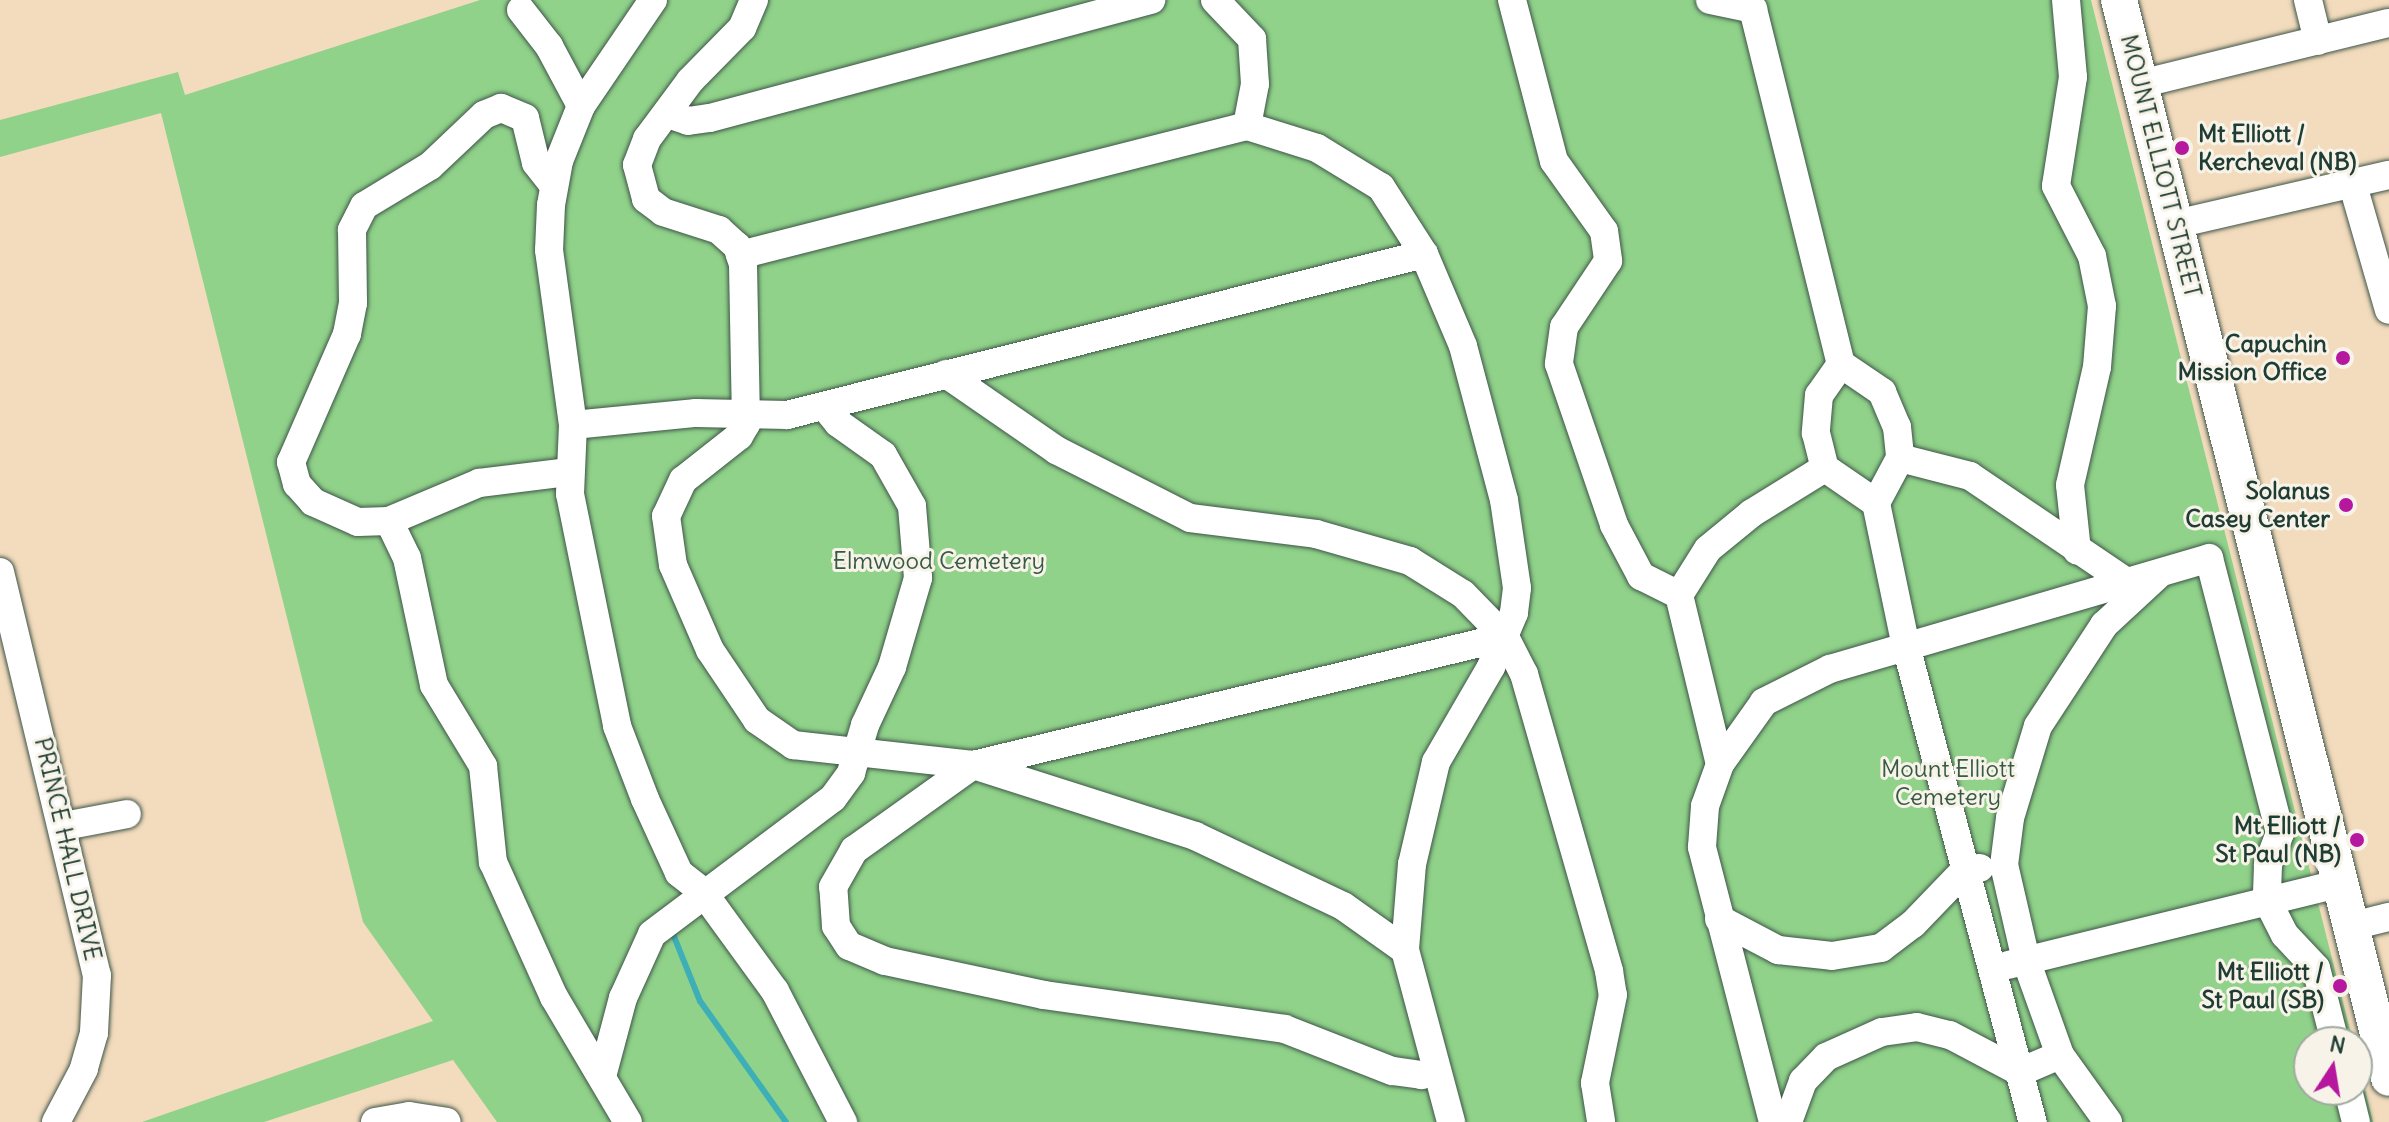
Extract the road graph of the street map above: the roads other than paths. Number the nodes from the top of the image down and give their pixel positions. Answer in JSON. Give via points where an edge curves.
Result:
{"nodes":[{"id":1,"x":653,"y":0,"type":"edge"},
{"id":2,"x":754,"y":0,"type":"edge"},
{"id":3,"x":1151,"y":0,"type":"edge"},
{"id":4,"x":1215,"y":0,"type":"edge"},
{"id":5,"x":1512,"y":0,"type":"edge"},
{"id":6,"x":1710,"y":0,"type":"edge"},
{"id":7,"x":2066,"y":0,"type":"edge"},
{"id":8,"x":2119,"y":0,"type":"edge"},
{"id":9,"x":2308,"y":0,"type":"edge"},
{"id":10,"x":1762,"y":5,"type":"edge"},
{"id":11,"x":521,"y":10,"type":"dead end"},
{"id":12,"x":2389,"y":23,"type":"edge"},
{"id":13,"x":2318,"y":41,"type":"junction"},
{"id":14,"x":2140,"y":84,"type":"junction"},
{"id":15,"x":581,"y":106,"type":"junction"},
{"id":16,"x":668,"y":114,"type":"junction"},
{"id":17,"x":1247,"y":126,"type":"junction"},
{"id":18,"x":2389,"y":175,"type":"edge"},
{"id":19,"x":2352,"y":182,"type":"junction"},
{"id":20,"x":554,"y":186,"type":"junction"},
{"id":21,"x":2176,"y":224,"type":"junction"},
{"id":22,"x":1424,"y":254,"type":"junction"},
{"id":23,"x":740,"y":255,"type":"junction"},
{"id":24,"x":2389,"y":310,"type":"edge"},
{"id":25,"x":1841,"y":364,"type":"junction"},
{"id":26,"x":946,"y":374,"type":"junction"},
{"id":27,"x":825,"y":407,"type":"junction"},
{"id":28,"x":745,"y":414,"type":"junction"},
{"id":29,"x":573,"y":425,"type":"junction"},
{"id":30,"x":1900,"y":458,"type":"junction"},
{"id":31,"x":1825,"y":468,"type":"junction"},
{"id":32,"x":569,"y":472,"type":"junction"},
{"id":33,"x":1876,"y":503,"type":"junction"},
{"id":34,"x":389,"y":521,"type":"junction"},
{"id":35,"x":2077,"y":551,"type":"junction"},
{"id":36,"x":2165,"y":569,"type":"junction"},
{"id":37,"x":0,"y":572,"type":"edge"},
{"id":38,"x":2125,"y":581,"type":"junction"},
{"id":39,"x":1679,"y":595,"type":"junction"},
{"id":40,"x":1505,"y":637,"type":"junction"},
{"id":41,"x":1906,"y":646,"type":"junction"},
{"id":42,"x":858,"y":755,"type":"junction"},
{"id":43,"x":1720,"y":764,"type":"junction"},
{"id":44,"x":973,"y":765,"type":"junction"},
{"id":45,"x":127,"y":814,"type":"dead end"},
{"id":46,"x":64,"y":826,"type":"junction"},
{"id":47,"x":2004,"y":865,"type":"junction"},
{"id":48,"x":1965,"y":870,"type":"junction"},
{"id":49,"x":2341,"y":883,"type":"junction"},
{"id":50,"x":703,"y":892,"type":"junction"},
{"id":51,"x":2267,"y":900,"type":"junction"},
{"id":52,"x":2389,"y":917,"type":"edge"},
{"id":53,"x":1719,"y":919,"type":"junction"},
{"id":54,"x":2352,"y":926,"type":"junction"},
{"id":55,"x":1405,"y":950,"type":"junction"},
{"id":56,"x":2026,"y":960,"type":"junction"},
{"id":57,"x":1993,"y":969,"type":"junction"},
{"id":58,"x":2331,"y":1026,"type":"edge"},
{"id":59,"x":2060,"y":1055,"type":"junction"},
{"id":60,"x":1436,"y":1071,"type":"junction"},
{"id":61,"x":2020,"y":1072,"type":"junction"},
{"id":62,"x":603,"y":1073,"type":"junction"},
{"id":63,"x":2389,"y":1078,"type":"edge"},
{"id":64,"x":56,"y":1122,"type":"edge"},
{"id":65,"x":375,"y":1122,"type":"edge"},
{"id":66,"x":447,"y":1122,"type":"edge"},
{"id":67,"x":628,"y":1122,"type":"edge"},
{"id":68,"x":843,"y":1122,"type":"edge"},
{"id":69,"x":1451,"y":1122,"type":"edge"},
{"id":70,"x":1601,"y":1122,"type":"edge"},
{"id":71,"x":1773,"y":1122,"type":"edge"},
{"id":72,"x":1788,"y":1122,"type":"edge"},
{"id":73,"x":2033,"y":1122,"type":"edge"},
{"id":74,"x":2108,"y":1122,"type":"edge"}],
"edges":[{"from":1,"to":15,"type":"street"},
{"from":2,"to":16,"type":"street","via":[[733,41],[690,81]]},
{"from":3,"to":16,"type":"street","via":[[710,118],[688,121]]},
{"from":4,"to":17,"type":"street","via":[[1252,39],[1255,84]]},
{"from":5,"to":39,"type":"street","via":[[1554,161],[1604,231],[1608,261],[1564,327],[1559,364],[1614,525],[1641,576]]},
{"from":6,"to":10,"type":"street"},
{"from":7,"to":35,"type":"street","via":[[2073,77],[2056,186],[2084,233],[2102,306],[2097,367],[2070,485]]},
{"from":8,"to":14,"type":"main road","name":"MOUNT ELLIOTT STREET"},
{"from":9,"to":13,"type":"street"},
{"from":10,"to":25,"type":"street"},
{"from":11,"to":15,"type":"street","via":[[549,46]]},
{"from":12,"to":13,"type":"street"},
{"from":13,"to":14,"type":"street"},
{"from":14,"to":21,"type":"main road","name":"MOUNT ELLIOTT STREET"},
{"from":15,"to":20,"type":"street"},
{"from":16,"to":23,"type":"street","via":[[638,157],[642,193],[663,212],[719,230]]},
{"from":17,"to":22,"type":"street","via":[[1317,148],[1381,187]]},
{"from":17,"to":23,"type":"street"},
{"from":18,"to":19,"type":"street"},
{"from":19,"to":21,"type":"street"},
{"from":19,"to":24,"type":"street"},
{"from":20,"to":29,"type":"street","via":[[549,250]]},
{"from":20,"to":34,"type":"street","via":[[536,163],[525,118],[501,108],[484,115],[430,166],[371,199],[354,221],[351,319],[291,462],[303,494],[324,511],[358,522]]},
{"from":21,"to":49,"type":"main road","name":"MOUNT ELLIOTT STREET"},
{"from":22,"to":26,"type":"street"},
{"from":22,"to":40,"type":"street","via":[[1463,346],[1504,500],[1517,588]]},
{"from":23,"to":28,"type":"street"},
{"from":25,"to":30,"type":"street","via":[[1882,392],[1897,427]]},
{"from":25,"to":31,"type":"street","via":[[1819,395],[1816,433]]},
{"from":26,"to":27,"type":"street"},
{"from":26,"to":40,"type":"street","via":[[1056,450],[1190,518],[1316,534],[1410,561],[1463,594]]},
{"from":27,"to":28,"type":"street","via":[[787,415]]},
{"from":27,"to":42,"type":"street","via":[[891,465],[907,492],[919,541],[914,595]]},
{"from":28,"to":29,"type":"street","via":[[696,413]]},
{"from":28,"to":42,"type":"street","via":[[739,436],[703,460],[674,490],[666,529],[673,565],[710,650],[767,730],[793,745]]},
{"from":29,"to":32,"type":"street"},
{"from":30,"to":33,"type":"street"},
{"from":30,"to":35,"type":"street","via":[[1970,476]]},
{"from":31,"to":33,"type":"street"},
{"from":31,"to":39,"type":"street","via":[[1752,513],[1708,549]]},
{"from":32,"to":34,"type":"street","via":[[479,483]]},
{"from":32,"to":50,"type":"street","via":[[617,726],[679,873]]},
{"from":33,"to":41,"type":"street"},
{"from":34,"to":62,"type":"street","via":[[407,558],[434,685],[483,766],[493,862],[554,997]]},
{"from":35,"to":38,"type":"street"},
{"from":36,"to":38,"type":"street"},
{"from":36,"to":47,"type":"street","via":[[2104,625],[2044,714],[2022,770]]},
{"from":36,"to":51,"type":"street","via":[[2209,558],[2280,833],[2268,865]]},
{"from":37,"to":46,"type":"street","name":"PRINCE HALL DRIVE"},
{"from":38,"to":41,"type":"street"},
{"from":39,"to":43,"type":"street"},
{"from":40,"to":44,"type":"street"},
{"from":40,"to":55,"type":"street","via":[[1436,762],[1412,864]]},
{"from":40,"to":70,"type":"street","via":[[1524,674],[1609,971],[1613,995],[1582,1079]]},
{"from":41,"to":43,"type":"street","via":[[1830,669],[1764,702]]},
{"from":41,"to":48,"type":"street"},
{"from":42,"to":44,"type":"street"},
{"from":42,"to":50,"type":"street","via":[[840,789],[811,818]]},
{"from":43,"to":53,"type":"street","via":[[1705,806],[1702,847]]},
{"from":44,"to":55,"type":"street","via":[[1195,836],[1343,906]]},
{"from":44,"to":60,"type":"street","via":[[854,850],[833,887],[836,926],[849,946],[959,980],[1285,1029],[1392,1071]]},
{"from":45,"to":46,"type":"street"},
{"from":46,"to":64,"type":"street","name":"PRINCE HALL DRIVE","via":[[92,938],[97,1004],[84,1069]]},
{"from":47,"to":48,"type":"street"},
{"from":47,"to":56,"type":"street"},
{"from":48,"to":53,"type":"street","via":[[1913,924],[1881,948],[1832,956],[1778,950]]},
{"from":48,"to":57,"type":"street"},
{"from":49,"to":51,"type":"street"},
{"from":49,"to":54,"type":"main road","name":"MOUNT ELLIOTT STREET"},
{"from":50,"to":62,"type":"street","via":[[652,934],[623,998]]},
{"from":50,"to":68,"type":"street","via":[[775,991]]},
{"from":51,"to":56,"type":"street"},
{"from":51,"to":58,"type":"street","via":[[2285,935],[2316,968]]},
{"from":52,"to":54,"type":"street"},
{"from":53,"to":71,"type":"street"},
{"from":54,"to":63,"type":"main road","name":"MOUNT ELLIOTT STREET"},
{"from":55,"to":60,"type":"street"},
{"from":56,"to":57,"type":"street"},
{"from":56,"to":59,"type":"street"},
{"from":57,"to":61,"type":"street"},
{"from":59,"to":61,"type":"street"},
{"from":59,"to":74,"type":"street"},
{"from":60,"to":69,"type":"street"},
{"from":61,"to":72,"type":"street","via":[[1950,1035],[1917,1027],[1882,1032],[1826,1057],[1803,1081]]},
{"from":61,"to":73,"type":"street"},
{"from":62,"to":67,"type":"street"},
{"from":65,"to":66,"type":"street","via":[[409,1116]]}]}
